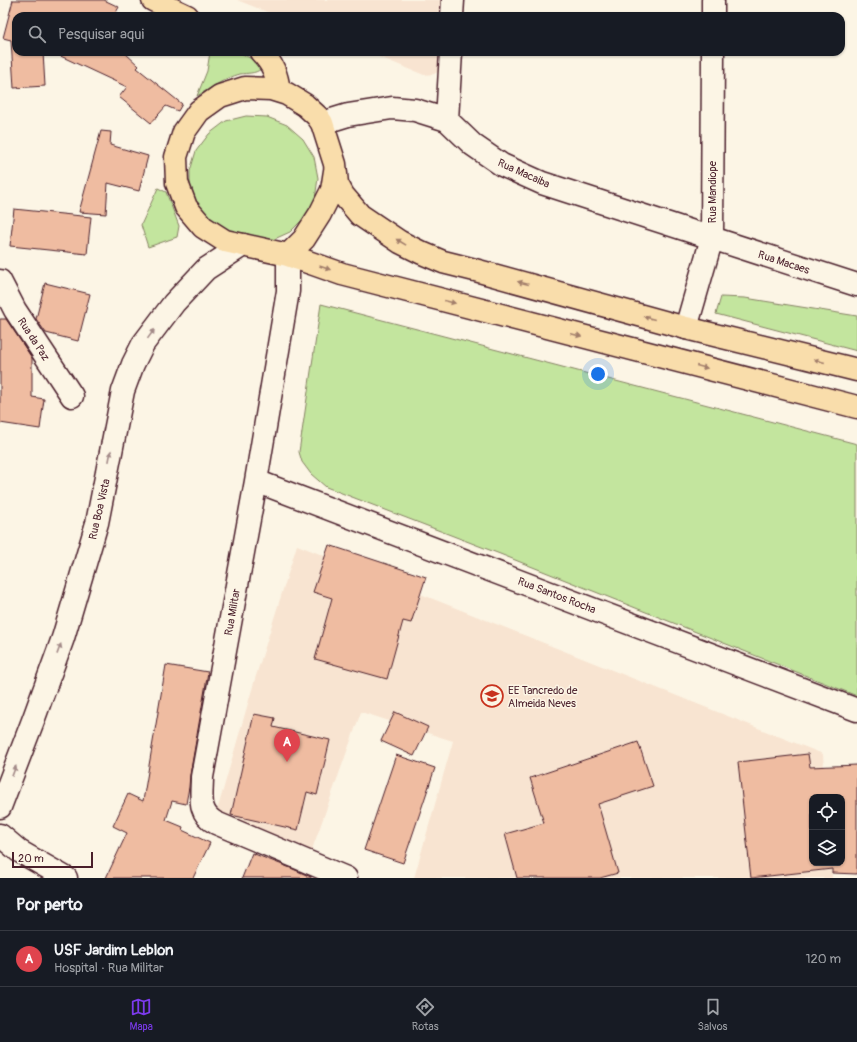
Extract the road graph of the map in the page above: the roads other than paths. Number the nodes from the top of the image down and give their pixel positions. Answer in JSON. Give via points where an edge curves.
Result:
{"nodes":[{"id":1,"x":153,"y":0,"type":"edge"},
{"id":2,"x":453,"y":0,"type":"edge"},
{"id":3,"x":714,"y":0,"type":"edge"},
{"id":4,"x":178,"y":12,"type":"edge"},
{"id":5,"x":452,"y":12,"type":"edge"},
{"id":6,"x":713,"y":12,"type":"edge"},
{"id":7,"x":264,"y":56,"type":"edge"},
{"id":8,"x":451,"y":56,"type":"edge"},
{"id":9,"x":713,"y":56,"type":"edge"},
{"id":10,"x":279,"y":91,"type":"junction"},
{"id":11,"x":447,"y":120,"type":"junction"},
{"id":12,"x":322,"y":123,"type":"junction"},
{"id":13,"x":335,"y":164,"type":"junction"},
{"id":14,"x":712,"y":238,"type":"junction"},
{"id":15,"x":243,"y":245,"type":"junction"},
{"id":16,"x":288,"y":255,"type":"junction"},
{"id":17,"x":0,"y":281,"type":"edge"},
{"id":18,"x":857,"y":285,"type":"edge"},
{"id":19,"x":686,"y":328,"type":"junction"},
{"id":20,"x":857,"y":370,"type":"edge"},
{"id":21,"x":72,"y":396,"type":"dead end"},
{"id":22,"x":857,"y":408,"type":"edge"},
{"id":23,"x":256,"y":481,"type":"junction"},
{"id":24,"x":857,"y":710,"type":"edge"},
{"id":25,"x":0,"y":807,"type":"edge"},
{"id":26,"x":0,"y":835,"type":"edge"},
{"id":27,"x":66,"y":878,"type":"edge"},
{"id":28,"x":346,"y":878,"type":"edge"}],
"edges":[{"from":1,"to":4,"type":"main road"},
{"from":2,"to":5,"type":"street"},
{"from":3,"to":6,"type":"street"},
{"from":7,"to":10,"type":"main road","via":[[277,78]]},
{"from":8,"to":11,"type":"street"},
{"from":9,"to":14,"type":"street","name":"Rua Mandiope"},
{"from":10,"to":12,"type":"main road","via":[[305,105]]},
{"from":10,"to":15,"type":"main road","via":[[245,88],[220,96],[199,111],[191,122],[184,132],[176,157],[177,183],[186,207],[203,227],[225,241]]},
{"from":11,"to":12,"type":"street","name":"Rua Macaiba","via":[[416,110],[392,108],[348,115]]},
{"from":11,"to":14,"type":"street","name":"Rua Macaiba","via":[[473,145],[502,166],[542,183]]},
{"from":12,"to":13,"type":"main road"},
{"from":13,"to":16,"type":"main road","via":[[332,190],[320,214],[304,239]]},
{"from":19,"to":13,"type":"main road","one_way":true,"via":[[443,262],[422,253],[360,216],[342,195]]},
{"from":14,"to":18,"type":"street","name":"Rua Macaes"},
{"from":14,"to":19,"type":"street","name":"Rua Mandiope"},
{"from":15,"to":16,"type":"main road"},
{"from":25,"to":15,"type":"street","name":"Rua Boa Vista","one_way":true,"via":[[63,638],[97,523],[123,391],[133,364],[143,344],[174,302],[206,269]]},
{"from":16,"to":22,"type":"main road","one_way":true,"via":[[342,274]]},
{"from":16,"to":23,"type":"street","name":"Rua Militar","via":[[288,291]]},
{"from":17,"to":21,"type":"street","name":"Rua da Paz","via":[[15,310]]},
{"from":20,"to":19,"type":"main road","one_way":true},
{"from":23,"to":24,"type":"street","name":"Rua Santos Rocha"},
{"from":23,"to":28,"type":"street","name":"Rua Militar","via":[[202,777],[202,807],[205,814],[216,823]]},
{"from":26,"to":27,"type":"street","via":[[19,851]]}]}
